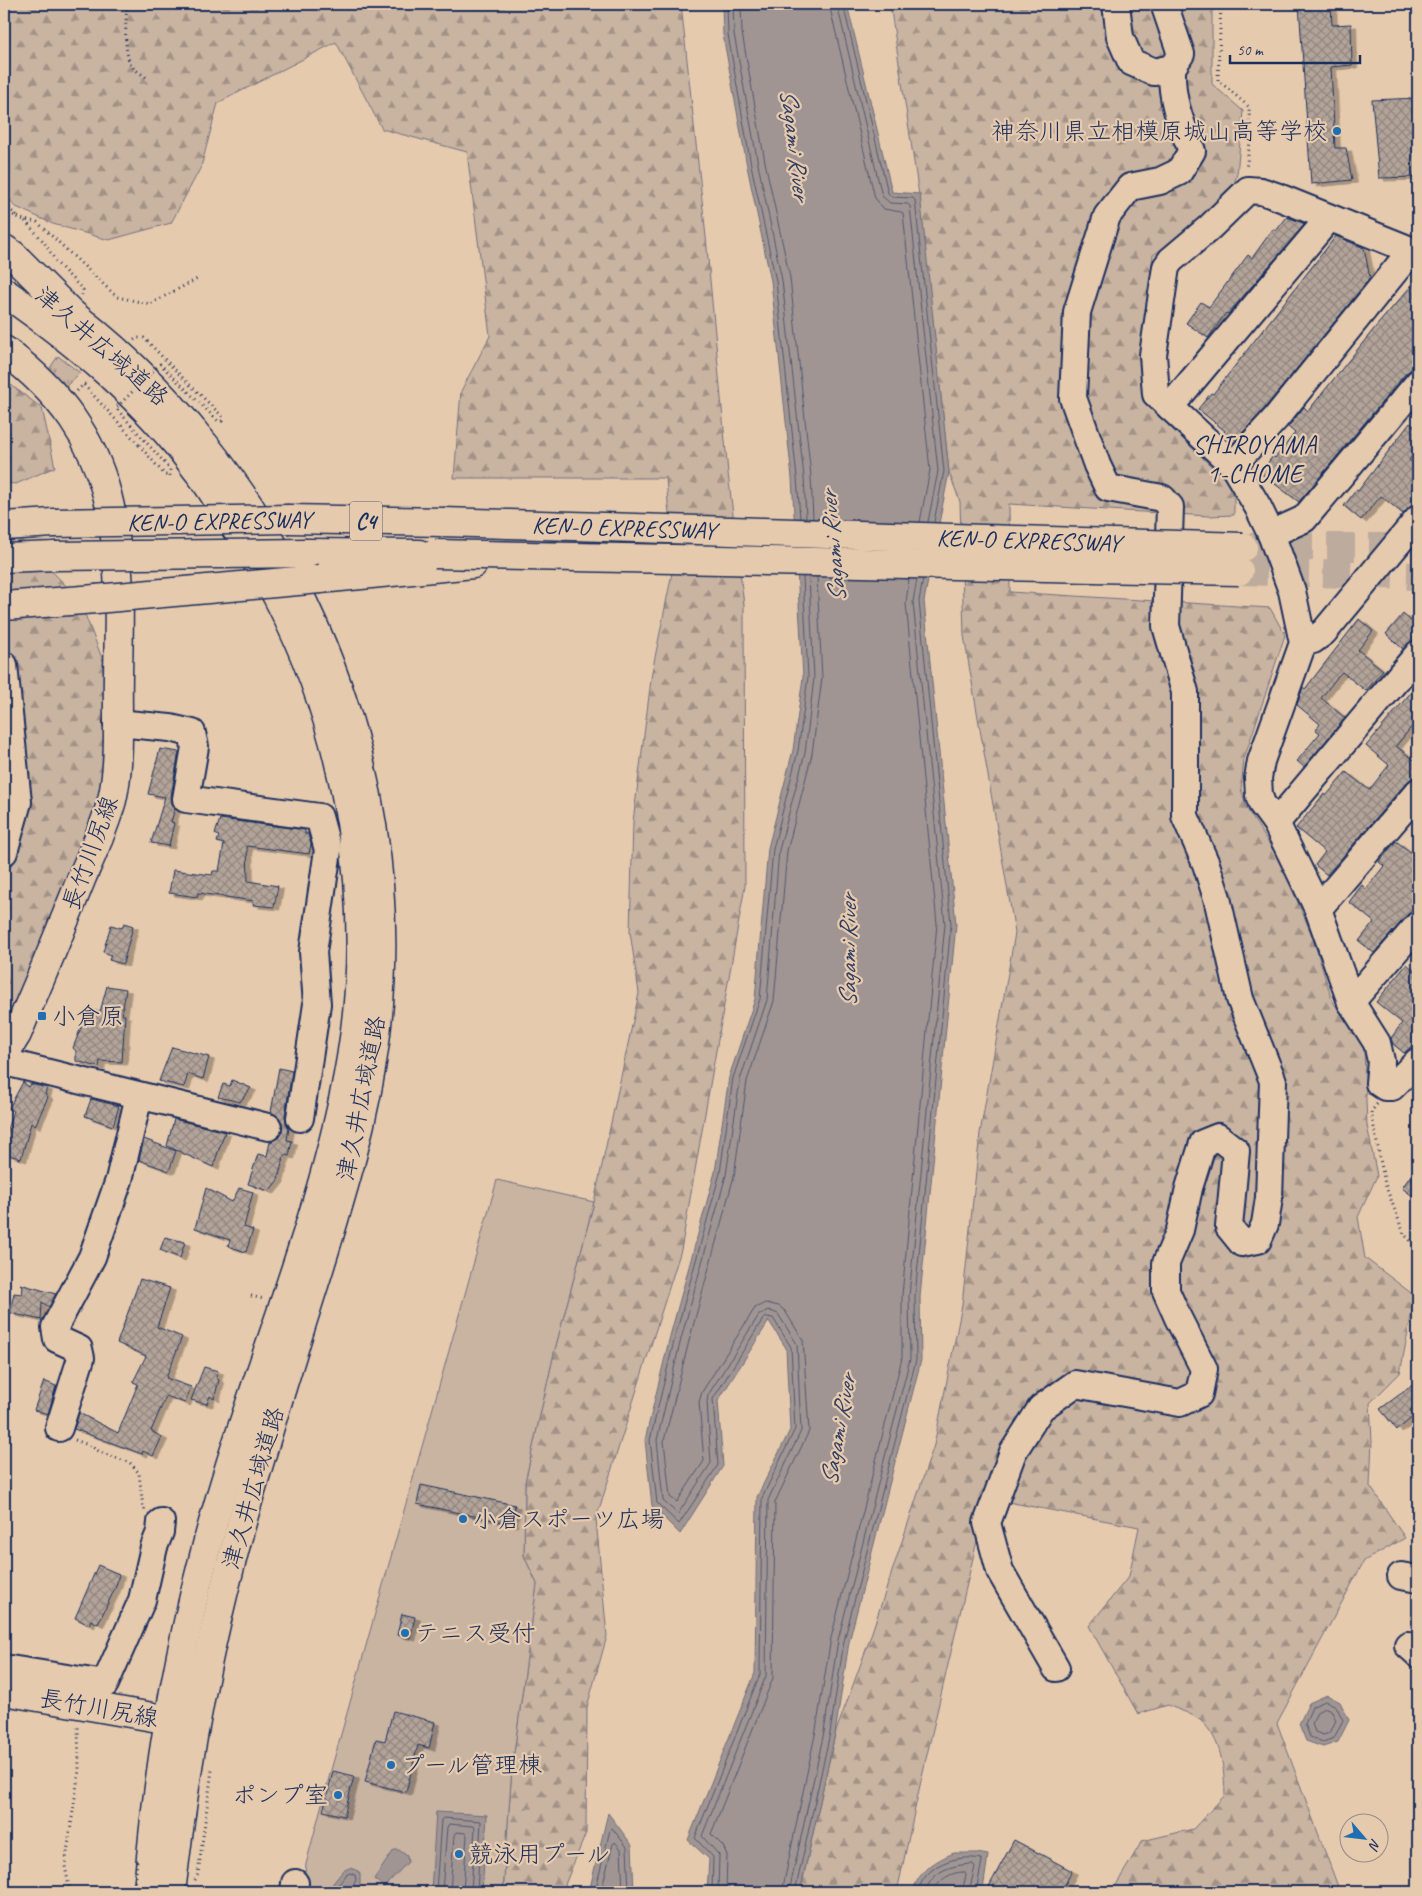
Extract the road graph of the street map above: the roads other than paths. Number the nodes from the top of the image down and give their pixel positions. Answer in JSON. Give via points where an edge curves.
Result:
{"nodes":[{"id":1,"x":1116,"y":4,"type":"edge"},
{"id":2,"x":1164,"y":4,"type":"edge"},
{"id":3,"x":1172,"y":68,"type":"junction"},
{"id":4,"x":1329,"y":218,"type":"junction"},
{"id":5,"x":4,"y":249,"type":"edge"},
{"id":6,"x":1415,"y":252,"type":"edge"},
{"id":7,"x":4,"y":264,"type":"edge"},
{"id":8,"x":4,"y":292,"type":"edge"},
{"id":9,"x":76,"y":302,"type":"junction"},
{"id":10,"x":4,"y":350,"type":"edge"},
{"id":11,"x":1418,"y":383,"type":"edge"},
{"id":12,"x":1170,"y":407,"type":"junction"},
{"id":13,"x":1233,"y":465,"type":"junction"},
{"id":14,"x":4,"y":520,"type":"edge"},
{"id":15,"x":54,"y":523,"type":"junction"},
{"id":16,"x":4,"y":526,"type":"edge"},
{"id":17,"x":1414,"y":530,"type":"edge"},
{"id":18,"x":1271,"y":534,"type":"junction"},
{"id":19,"x":4,"y":558,"type":"edge"},
{"id":20,"x":433,"y":561,"type":"junction"},
{"id":21,"x":4,"y":606,"type":"edge"},
{"id":22,"x":1302,"y":643,"type":"junction"},
{"id":23,"x":1418,"y":654,"type":"edge"},
{"id":24,"x":4,"y":665,"type":"edge"},
{"id":25,"x":117,"y":722,"type":"junction"},
{"id":26,"x":1418,"y":792,"type":"edge"},
{"id":27,"x":1276,"y":823,"type":"junction"},
{"id":28,"x":4,"y":852,"type":"edge"},
{"id":29,"x":1318,"y":908,"type":"junction"},
{"id":30,"x":1418,"y":925,"type":"edge"},
{"id":31,"x":1351,"y":1002,"type":"junction"},
{"id":32,"x":4,"y":1057,"type":"edge"},
{"id":33,"x":1415,"y":1070,"type":"edge"},
{"id":34,"x":139,"y":1096,"type":"junction"},
{"id":35,"x":300,"y":1118,"type":"dead end"},
{"id":36,"x":268,"y":1127,"type":"dead end"},
{"id":37,"x":59,"y":1428,"type":"road end"},
{"id":38,"x":161,"y":1522,"type":"road end"},
{"id":39,"x":4,"y":1668,"type":"edge"},
{"id":40,"x":1056,"y":1668,"type":"dead end"},
{"id":41,"x":4,"y":1691,"type":"edge"},
{"id":42,"x":182,"y":1723,"type":"junction"},
{"id":43,"x":154,"y":1859,"type":"junction"},
{"id":44,"x":181,"y":1889,"type":"edge"},
{"id":45,"x":148,"y":1892,"type":"edge"}],
"edges":[{"from":1,"to":3,"type":"street","via":[[1120,37],[1131,62],[1154,72]]},
{"from":2,"to":3,"type":"street","via":[[1181,54]]},
{"from":3,"to":40,"type":"street","via":[[1172,91],[1192,151],[1180,172],[1130,188],[1107,216],[1076,312],[1073,398],[1108,488],[1162,498],[1170,507],[1166,626],[1185,692],[1185,816],[1217,898],[1240,999],[1273,1081],[1269,1198],[1265,1224],[1258,1240],[1242,1243],[1229,1227],[1236,1151],[1218,1137],[1203,1143],[1180,1230],[1166,1263],[1166,1291],[1204,1369],[1199,1394],[1180,1403],[1075,1384],[1041,1408],[1013,1452],[987,1523],[1000,1571]]},
{"from":4,"to":6,"type":"street"},
{"from":4,"to":12,"type":"street"},
{"from":4,"to":12,"type":"street","via":[[1276,196],[1248,190],[1171,260],[1166,267],[1152,355],[1156,394]]},
{"from":5,"to":9,"type":"main road"},
{"from":6,"to":13,"type":"street"},
{"from":7,"to":9,"type":"main road","name":"津久井広域道路"},
{"from":8,"to":42,"type":"main road","name":"津久井広域道路","via":[[88,356],[146,410],[197,469],[263,572],[295,634],[324,711],[343,783],[355,861],[360,936],[357,1013],[337,1130],[316,1206],[216,1512],[189,1616]]},
{"from":9,"to":42,"type":"main road","name":"津久井広域道路","via":[[188,425],[236,485],[288,570],[328,656],[352,730],[370,807],[380,885],[380,1001],[362,1117],[340,1202]]},
{"from":10,"to":25,"type":"main road","name":"長竹川尻線","via":[[41,381],[62,405],[85,440],[107,489],[116,537],[119,597]]},
{"from":11,"to":18,"type":"street","via":[[1304,519]]},
{"from":12,"to":13,"type":"street"},
{"from":13,"to":18,"type":"street"},
{"from":14,"to":15,"type":"main road"},
{"from":15,"to":16,"type":"main road","name":"KEN-O EXPRESSWAY","number":"C4"},
{"from":15,"to":20,"type":"main road","name":"KEN-O EXPRESSWAY","number":"C4","bridge":true,"via":[[289,519],[443,522],[1241,559],[557,556]]},
{"from":17,"to":22,"type":"street","via":[[1324,632]]},
{"from":18,"to":22,"type":"street","via":[[1292,592]]},
{"from":19,"to":20,"type":"main road","name":"KEN-O EXPRESSWAY","number":"C4","bridge":true,"via":[[307,553]]},
{"from":20,"to":21,"type":"main road","bridge":true,"via":[[320,579]]},
{"from":22,"to":27,"type":"street","via":[[1261,761],[1259,795],[1266,812]]},
{"from":23,"to":27,"type":"street"},
{"from":24,"to":28,"type":"street","via":[[18,802]]},
{"from":25,"to":32,"type":"main road","name":"長竹川尻線","via":[[115,783],[108,812],[28,1010]]},
{"from":25,"to":35,"type":"street","via":[[192,733],[195,747],[186,799],[319,817],[328,850],[313,952],[316,1004]]},
{"from":26,"to":29,"type":"street"},
{"from":27,"to":29,"type":"street"},
{"from":29,"to":31,"type":"street"},
{"from":30,"to":31,"type":"street"},
{"from":31,"to":33,"type":"street","via":[[1380,1050],[1379,1083],[1392,1087]]},
{"from":32,"to":34,"type":"street","via":[[17,1065]]},
{"from":34,"to":36,"type":"street"},
{"from":34,"to":37,"type":"street","via":[[119,1180],[92,1257],[56,1327],[58,1339],[79,1349],[81,1358]]},
{"from":38,"to":39,"type":"street","via":[[142,1600],[105,1684]]},
{"from":41,"to":42,"type":"main road","name":"長竹川尻線"},
{"from":42,"to":43,"type":"main road","name":"津久井広域道路","via":[[161,1763]]},
{"from":43,"to":44,"type":"main road"},
{"from":43,"to":45,"type":"main road"}]}
